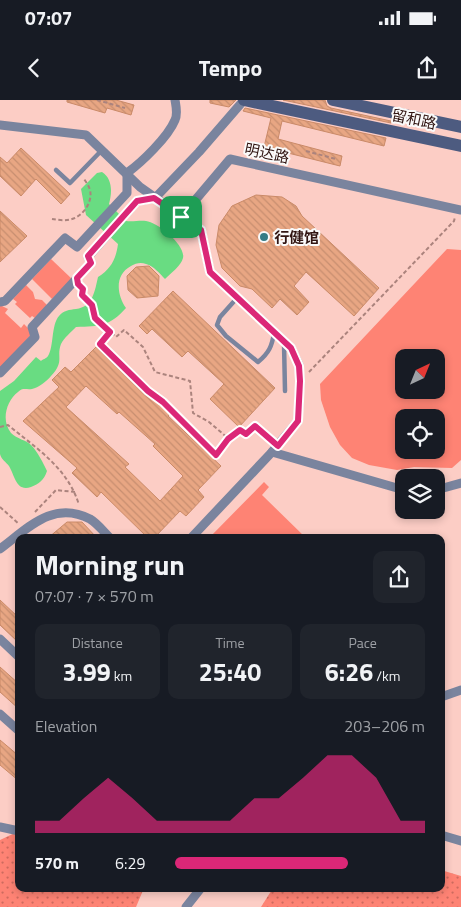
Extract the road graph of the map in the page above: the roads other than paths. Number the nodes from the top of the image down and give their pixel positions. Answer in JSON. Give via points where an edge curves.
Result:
{"nodes":[{"id":1,"x":175,"y":100,"type":"edge"},
{"id":2,"x":244,"y":100,"type":"edge"},
{"id":3,"x":333,"y":100,"type":"edge"},
{"id":4,"x":0,"y":125,"type":"edge"},
{"id":5,"x":461,"y":127,"type":"edge"},
{"id":6,"x":461,"y":146,"type":"edge"},
{"id":7,"x":101,"y":150,"type":"junction"},
{"id":8,"x":56,"y":170,"type":"dead end"},
{"id":9,"x":127,"y":173,"type":"junction"},
{"id":10,"x":154,"y":198,"type":"junction"},
{"id":11,"x":459,"y":209,"type":"edge"},
{"id":12,"x":181,"y":217,"type":"junction"},
{"id":13,"x":238,"y":298,"type":"junction"},
{"id":14,"x":0,"y":302,"type":"edge"},
{"id":15,"x":274,"y":333,"type":"junction"},
{"id":16,"x":284,"y":341,"type":"junction"},
{"id":17,"x":0,"y":373,"type":"edge"},
{"id":18,"x":285,"y":391,"type":"dead end"},
{"id":19,"x":275,"y":449,"type":"junction"},
{"id":20,"x":461,"y":483,"type":"edge"},
{"id":21,"x":395,"y":487,"type":"edge"},
{"id":22,"x":445,"y":487,"type":"edge"},
{"id":23,"x":24,"y":533,"type":"edge"},
{"id":24,"x":106,"y":534,"type":"edge"},
{"id":25,"x":196,"y":534,"type":"edge"},
{"id":26,"x":15,"y":539,"type":"edge"},
{"id":27,"x":0,"y":549,"type":"edge"},
{"id":28,"x":0,"y":638,"type":"edge"},
{"id":29,"x":15,"y":653,"type":"edge"},
{"id":30,"x":461,"y":690,"type":"edge"},
{"id":31,"x":445,"y":696,"type":"edge"},
{"id":32,"x":0,"y":714,"type":"edge"},
{"id":33,"x":15,"y":727,"type":"edge"},
{"id":34,"x":0,"y":827,"type":"edge"},
{"id":35,"x":15,"y":830,"type":"edge"},
{"id":36,"x":445,"y":836,"type":"edge"},
{"id":37,"x":461,"y":841,"type":"edge"},
{"id":38,"x":198,"y":892,"type":"edge"},
{"id":39,"x":186,"y":907,"type":"edge"}],
"edges":[{"from":1,"to":9,"type":"street","via":[[176,118],[169,130],[142,162]]},
{"from":2,"to":6,"type":"main road","name":"留和路"},
{"from":2,"to":10,"type":"street"},
{"from":3,"to":5,"type":"main road","name":"留和路"},
{"from":4,"to":7,"type":"street","via":[[86,135]]},
{"from":7,"to":8,"type":"lane","via":[[70,183]]},
{"from":7,"to":9,"type":"street"},
{"from":9,"to":10,"type":"street"},
{"from":9,"to":14,"type":"street","via":[[127,192],[77,247],[65,238],[5,302]]},
{"from":10,"to":12,"type":"street"},
{"from":10,"to":17,"type":"street","via":[[137,201],[88,256],[91,263],[32,327],[34,337]]},
{"from":11,"to":12,"type":"street","name":"明达路","via":[[230,159]]},
{"from":12,"to":13,"type":"street","via":[[201,230],[210,272]]},
{"from":13,"to":15,"type":"street"},
{"from":13,"to":15,"type":"lane","via":[[220,317],[217,325],[226,336],[258,362],[272,347]]},
{"from":15,"to":16,"type":"street"},
{"from":16,"to":18,"type":"lane"},
{"from":16,"to":19,"type":"street","via":[[299,366],[298,421]]},
{"from":19,"to":21,"type":"street"},
{"from":19,"to":25,"type":"street"},
{"from":20,"to":22,"type":"street"},
{"from":23,"to":24,"type":"street","via":[[40,519],[66,511],[91,519]]},
{"from":26,"to":27,"type":"street"},
{"from":28,"to":29,"type":"street"},
{"from":30,"to":31,"type":"street"},
{"from":32,"to":33,"type":"street"},
{"from":34,"to":35,"type":"street"},
{"from":36,"to":37,"type":"street"},
{"from":38,"to":39,"type":"street"}]}
